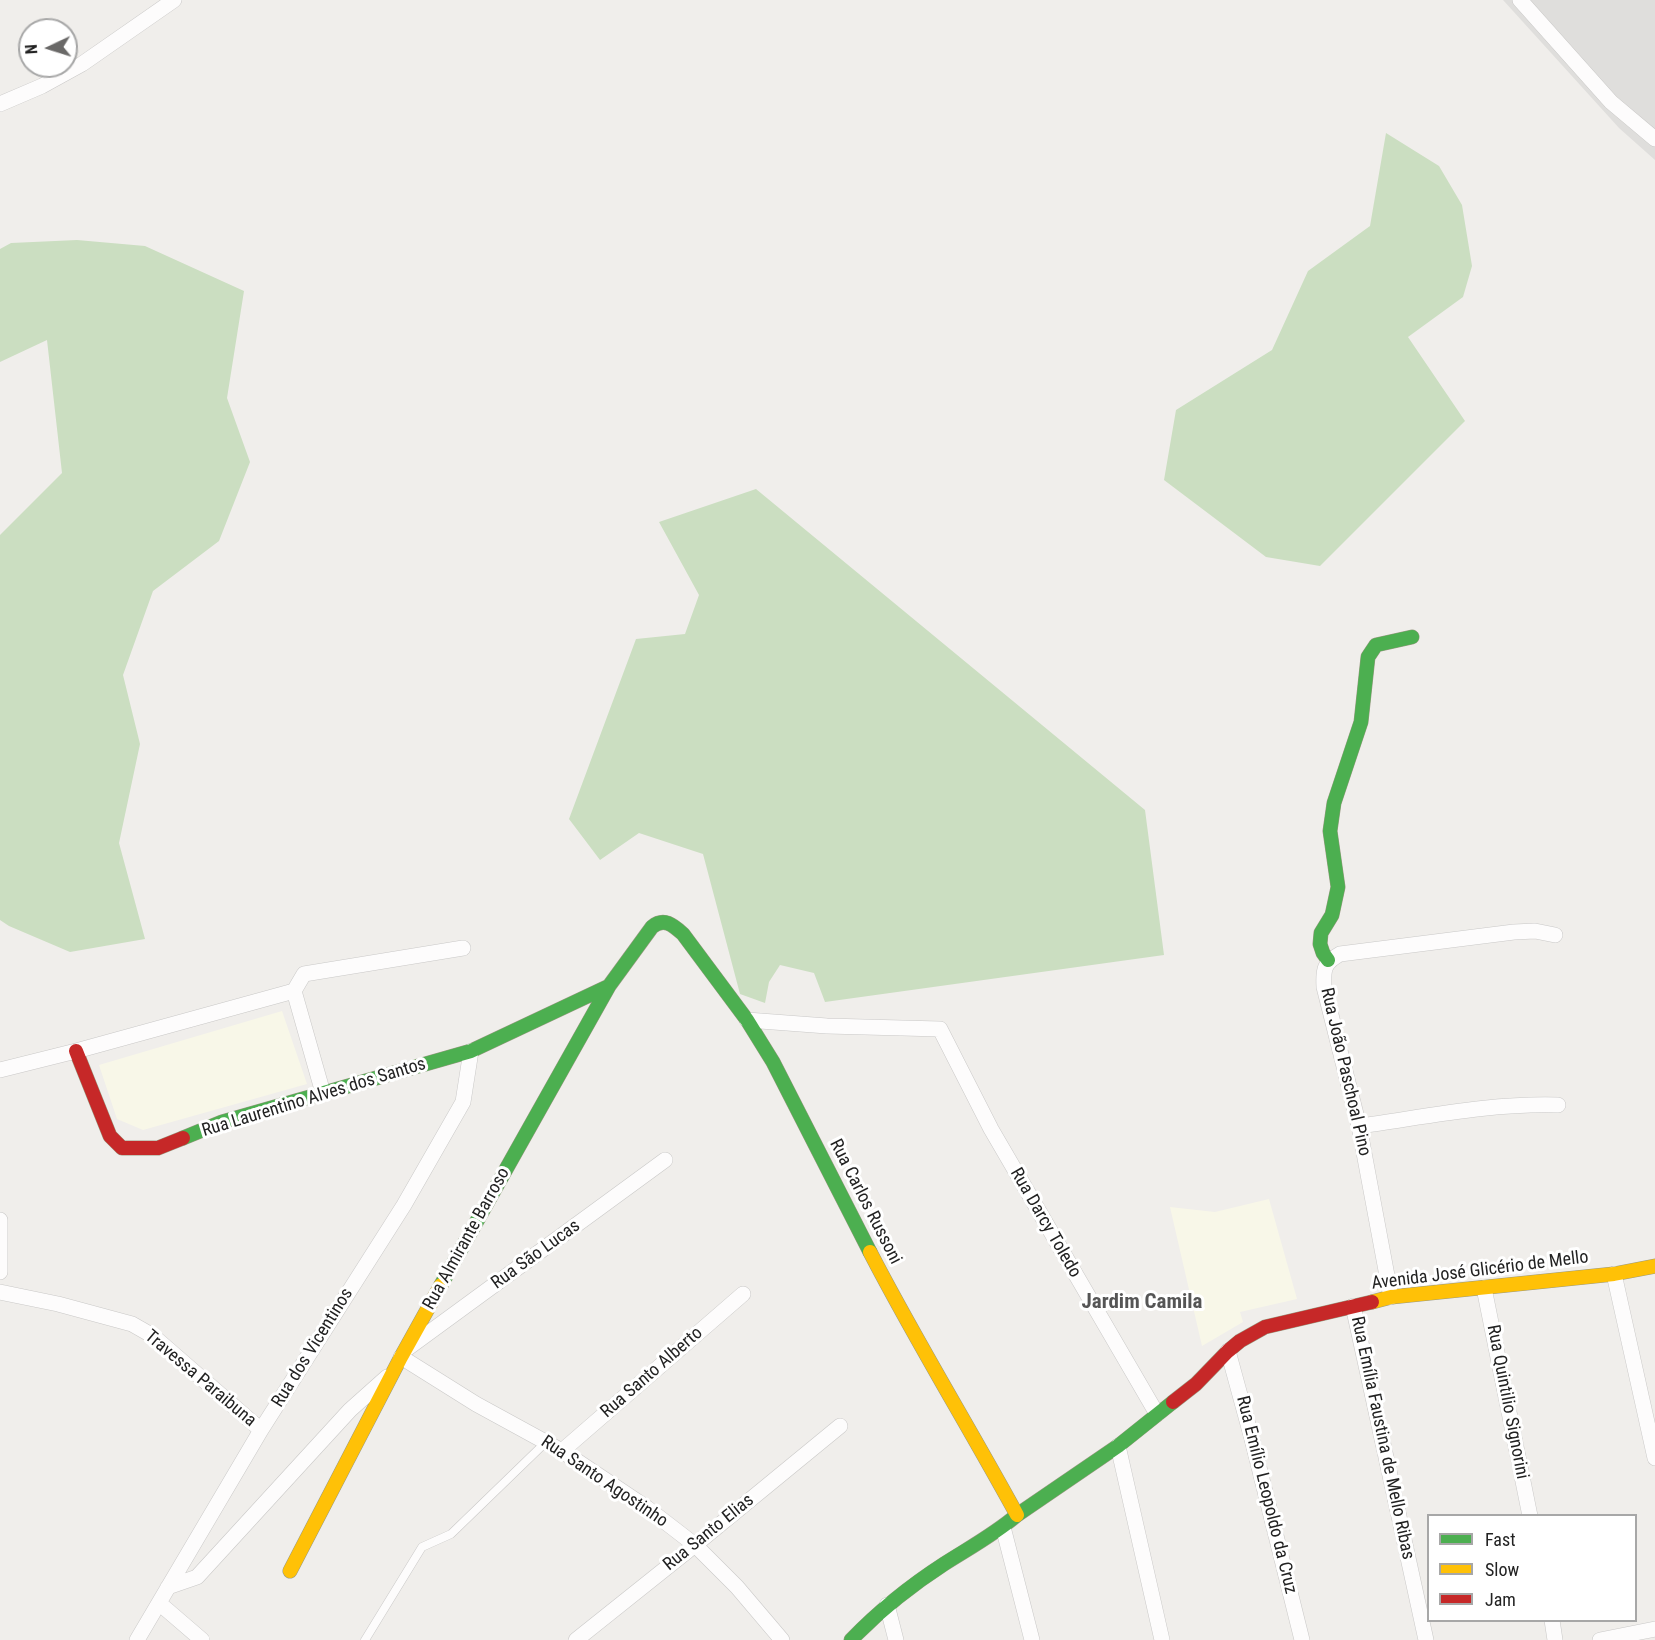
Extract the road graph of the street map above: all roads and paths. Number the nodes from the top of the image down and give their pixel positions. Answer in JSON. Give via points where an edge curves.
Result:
{"nodes":[{"id":1,"x":174,"y":0,"type":"edge"},
{"id":2,"x":1520,"y":0,"type":"edge"},
{"id":3,"x":0,"y":104,"type":"edge"},
{"id":4,"x":1655,"y":139,"type":"edge"},
{"id":5,"x":1412,"y":637,"type":"dead end"},
{"id":6,"x":663,"y":921,"type":"joint"},
{"id":7,"x":1555,"y":935,"type":"dead end"},
{"id":8,"x":463,"y":948,"type":"dead end"},
{"id":9,"x":1328,"y":960,"type":"junction"},
{"id":10,"x":609,"y":986,"type":"junction"},
{"id":11,"x":294,"y":991,"type":"junction"},
{"id":12,"x":747,"y":1020,"type":"junction"},
{"id":13,"x":471,"y":1051,"type":"junction"},
{"id":14,"x":75,"y":1052,"type":"junction"},
{"id":15,"x":0,"y":1070,"type":"edge"},
{"id":16,"x":323,"y":1093,"type":"junction"},
{"id":17,"x":1558,"y":1105,"type":"dead end"},
{"id":18,"x":1359,"y":1126,"type":"junction"},
{"id":19,"x":665,"y":1160,"type":"dead end"},
{"id":20,"x":0,"y":1221,"type":"edge"},
{"id":21,"x":0,"y":1231,"type":"edge"},
{"id":22,"x":1655,"y":1266,"type":"edge"},
{"id":23,"x":0,"y":1272,"type":"edge"},
{"id":24,"x":1614,"y":1274,"type":"junction"},
{"id":25,"x":1484,"y":1288,"type":"junction"},
{"id":26,"x":0,"y":1292,"type":"edge"},
{"id":27,"x":743,"y":1294,"type":"dead end"},
{"id":28,"x":1391,"y":1297,"type":"junction"},
{"id":29,"x":1353,"y":1306,"type":"junction"},
{"id":30,"x":1228,"y":1351,"type":"junction"},
{"id":31,"x":401,"y":1358,"type":"junction"},
{"id":32,"x":1157,"y":1414,"type":"junction"},
{"id":33,"x":840,"y":1426,"type":"dead end"},
{"id":34,"x":261,"y":1430,"type":"junction"},
{"id":35,"x":546,"y":1442,"type":"junction"},
{"id":36,"x":1118,"y":1446,"type":"junction"},
{"id":37,"x":562,"y":1451,"type":"junction"},
{"id":38,"x":1655,"y":1458,"type":"edge"},
{"id":39,"x":1530,"y":1514,"type":"edge"},
{"id":40,"x":1017,"y":1515,"type":"junction"},
{"id":41,"x":1003,"y":1527,"type":"junction"},
{"id":42,"x":695,"y":1545,"type":"junction"},
{"id":43,"x":290,"y":1571,"type":"dead end"},
{"id":44,"x":168,"y":1587,"type":"junction"},
{"id":45,"x":159,"y":1603,"type":"junction"},
{"id":46,"x":887,"y":1605,"type":"junction"},
{"id":47,"x":1552,"y":1622,"type":"edge"},
{"id":48,"x":1655,"y":1629,"type":"edge"},
{"id":49,"x":198,"y":1638,"type":"edge"},
{"id":50,"x":137,"y":1640,"type":"edge"},
{"id":51,"x":365,"y":1640,"type":"edge"},
{"id":52,"x":576,"y":1640,"type":"edge"},
{"id":53,"x":782,"y":1640,"type":"edge"},
{"id":54,"x":851,"y":1640,"type":"edge"},
{"id":55,"x":896,"y":1640,"type":"edge"},
{"id":56,"x":1032,"y":1640,"type":"edge"},
{"id":57,"x":1162,"y":1640,"type":"edge"},
{"id":58,"x":1302,"y":1640,"type":"edge"},
{"id":59,"x":1426,"y":1640,"type":"edge"},
{"id":60,"x":1556,"y":1640,"type":"edge"},
{"id":61,"x":1600,"y":1640,"type":"edge"}],
"edges":[{"from":1,"to":3,"type":"street","via":[[82,64]]},
{"from":2,"to":4,"type":"street","via":[[1611,102]]},
{"from":5,"to":9,"type":"street","name":"Rua João Paschoal Pino","via":[[1376,645],[1368,657],[1361,722],[1334,802],[1330,831],[1338,887],[1332,915],[1321,933],[1320,944]]},
{"from":6,"to":10,"type":"street","name":"Rua Almirante Barroso","via":[[652,927]]},
{"from":6,"to":12,"type":"street","name":"Rua Carlos Russoni","via":[[683,934]]},
{"from":7,"to":9,"type":"street","via":[[1514,932],[1340,954]]},
{"from":8,"to":11,"type":"street","via":[[304,974]]},
{"from":9,"to":18,"type":"street","name":"Rua João Paschoal Pino","via":[[1323,973],[1324,987]]},
{"from":10,"to":13,"type":"street","name":"Rua Laurentino Alves dos Santos"},
{"from":10,"to":31,"type":"street","name":"Rua Almirante Barroso"},
{"from":11,"to":14,"type":"street"},
{"from":11,"to":16,"type":"street"},
{"from":12,"to":32,"type":"street","name":"Rua Darcy Toledo","via":[[940,1029],[991,1129]]},
{"from":12,"to":40,"type":"street","name":"Rua Carlos Russoni","via":[[773,1062],[892,1295]]},
{"from":13,"to":16,"type":"street","name":"Rua Laurentino Alves dos Santos"},
{"from":13,"to":34,"type":"street","name":"Rua dos Vicentinos","via":[[463,1102],[404,1204]]},
{"from":14,"to":15,"type":"street"},
{"from":14,"to":16,"type":"street","name":"Rua Laurentino Alves dos Santos","via":[[110,1136],[122,1148],[158,1148],[222,1122]]},
{"from":17,"to":18,"type":"street","via":[[1498,1106]]},
{"from":18,"to":28,"type":"street","name":"Rua João Paschoal Pino"},
{"from":19,"to":31,"type":"street","name":"Rua São Lucas"},
{"from":20,"to":21,"type":"street"},
{"from":21,"to":23,"type":"street"},
{"from":22,"to":24,"type":"street","name":"Avenida José Glicério de Mello"},
{"from":24,"to":25,"type":"street","name":"Avenida José Glicério de Mello"},
{"from":24,"to":38,"type":"street"},
{"from":25,"to":28,"type":"street","name":"Avenida José Glicério de Mello"},
{"from":25,"to":39,"type":"street","name":"Rua Quintilio Signorini"},
{"from":26,"to":34,"type":"street","name":"Travessa Paraibuna","via":[[132,1324],[153,1336]]},
{"from":27,"to":37,"type":"street","name":"Rua Santo Alberto"},
{"from":28,"to":29,"type":"street","name":"Avenida José Glicério de Mello"},
{"from":29,"to":30,"type":"street","name":"Avenida José Glicério de Mello","via":[[1265,1327]]},
{"from":29,"to":59,"type":"street","name":"Rua Emília Faustina de Mello Ribas"},
{"from":30,"to":32,"type":"street","name":"Avenida José Glicério de Mello","via":[[1196,1384]]},
{"from":30,"to":58,"type":"street","name":"Rua Emílio Leopoldo da Cruz"},
{"from":31,"to":35,"type":"street","name":"Rua Santo Agostinho"},
{"from":31,"to":43,"type":"street","name":"Rua Almirante Barroso"},
{"from":31,"to":44,"type":"street","name":"Rua São Lucas","via":[[197,1577]]},
{"from":32,"to":36,"type":"street","name":"Avenida José Glicério de Mello"},
{"from":33,"to":42,"type":"street","name":"Rua Santo Elias"},
{"from":34,"to":44,"type":"street","name":"Rua dos Vicentinos"},
{"from":35,"to":37,"type":"street","name":"Rua Santo Agostinho"},
{"from":35,"to":51,"type":"lane","via":[[451,1534],[422,1547]]},
{"from":36,"to":40,"type":"street","name":"Avenida José Glicério de Mello"},
{"from":36,"to":57,"type":"street"},
{"from":37,"to":42,"type":"street","name":"Rua Santo Agostinho"},
{"from":40,"to":41,"type":"street","name":"Avenida José Glicério de Mello"},
{"from":41,"to":46,"type":"street","name":"Avenida José Glicério de Mello"},
{"from":41,"to":56,"type":"street"},
{"from":42,"to":52,"type":"street","name":"Rua Santo Elias"},
{"from":42,"to":53,"type":"street","name":"Rua Santo Agostinho"},
{"from":44,"to":45,"type":"street","name":"Rua dos Vicentinos"},
{"from":45,"to":49,"type":"street"},
{"from":45,"to":50,"type":"street","name":"Rua dos Vicentinos"},
{"from":46,"to":54,"type":"street","name":"Avenida José Glicério de Mello"},
{"from":46,"to":55,"type":"street"},
{"from":47,"to":60,"type":"street"},
{"from":48,"to":61,"type":"street"}]}
